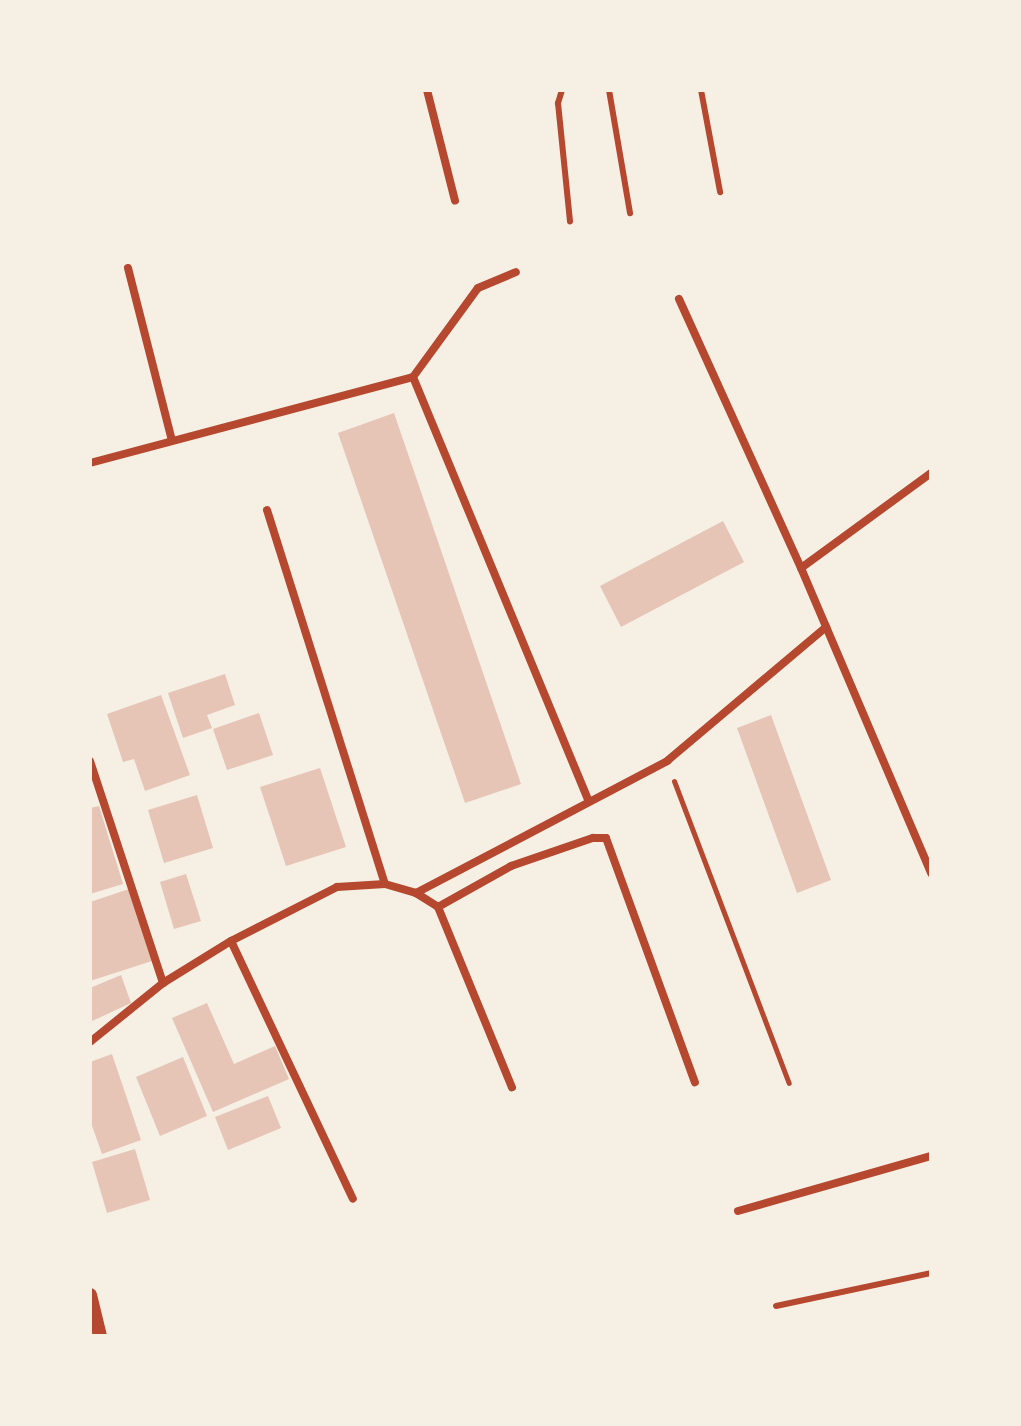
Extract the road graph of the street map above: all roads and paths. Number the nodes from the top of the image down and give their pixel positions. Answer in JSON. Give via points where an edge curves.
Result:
{"nodes":[{"id":1,"x":427,"y":90,"type":"edge"},
{"id":2,"x":562,"y":90,"type":"edge"},
{"id":3,"x":609,"y":90,"type":"edge"},
{"id":4,"x":701,"y":90,"type":"edge"},
{"id":5,"x":720,"y":192,"type":"dead end"},
{"id":6,"x":455,"y":201,"type":"dead end"},
{"id":7,"x":630,"y":213,"type":"dead end"},
{"id":8,"x":570,"y":221,"type":"dead end"},
{"id":9,"x":128,"y":268,"type":"dead end"},
{"id":10,"x":516,"y":272,"type":"dead end"},
{"id":11,"x":679,"y":299,"type":"dead end"},
{"id":12,"x":413,"y":377,"type":"junction"},
{"id":13,"x":172,"y":440,"type":"junction"},
{"id":14,"x":90,"y":463,"type":"edge"},
{"id":15,"x":931,"y":473,"type":"edge"},
{"id":16,"x":267,"y":510,"type":"dead end"},
{"id":17,"x":801,"y":568,"type":"junction"},
{"id":18,"x":826,"y":627,"type":"junction"},
{"id":19,"x":90,"y":761,"type":"edge"},
{"id":20,"x":667,"y":761,"type":"junction"},
{"id":21,"x":588,"y":800,"type":"junction"},
{"id":22,"x":931,"y":873,"type":"edge"},
{"id":23,"x":385,"y":884,"type":"junction"},
{"id":24,"x":416,"y":893,"type":"junction"},
{"id":25,"x":438,"y":907,"type":"junction"},
{"id":26,"x":231,"y":941,"type":"junction"},
{"id":27,"x":163,"y":983,"type":"junction"},
{"id":28,"x":90,"y":1042,"type":"edge"},
{"id":29,"x":695,"y":1082,"type":"dead end"},
{"id":30,"x":789,"y":1083,"type":"dead end"},
{"id":31,"x":512,"y":1087,"type":"dead end"},
{"id":32,"x":931,"y":1156,"type":"edge"},
{"id":33,"x":353,"y":1199,"type":"dead end"},
{"id":34,"x":738,"y":1211,"type":"dead end"},
{"id":35,"x":931,"y":1273,"type":"edge"},
{"id":36,"x":90,"y":1295,"type":"edge"},
{"id":37,"x":776,"y":1306,"type":"dead end"},
{"id":38,"x":100,"y":1336,"type":"edge"}],
"edges":[{"from":1,"to":6,"type":"street"},
{"from":2,"to":8,"type":"lane","via":[[558,103]]},
{"from":3,"to":7,"type":"lane"},
{"from":4,"to":5,"type":"lane"},
{"from":9,"to":13,"type":"street"},
{"from":10,"to":12,"type":"street","via":[[478,288]]},
{"from":11,"to":17,"type":"street"},
{"from":12,"to":13,"type":"street"},
{"from":12,"to":21,"type":"street"},
{"from":13,"to":14,"type":"street"},
{"from":15,"to":17,"type":"street"},
{"from":16,"to":23,"type":"street"},
{"from":17,"to":18,"type":"street"},
{"from":18,"to":20,"type":"street"},
{"from":18,"to":22,"type":"street"},
{"from":19,"to":27,"type":"street"},
{"from":20,"to":21,"type":"street"},
{"from":20,"to":30,"type":"path"},
{"from":21,"to":24,"type":"street"},
{"from":23,"to":24,"type":"street"},
{"from":23,"to":26,"type":"street","via":[[337,887]]},
{"from":24,"to":25,"type":"street"},
{"from":25,"to":29,"type":"street","via":[[511,866],[606,838]]},
{"from":25,"to":31,"type":"street"},
{"from":26,"to":27,"type":"street"},
{"from":26,"to":33,"type":"street"},
{"from":27,"to":28,"type":"street"},
{"from":32,"to":34,"type":"street"},
{"from":35,"to":37,"type":"lane"},
{"from":36,"to":38,"type":"street"}]}
